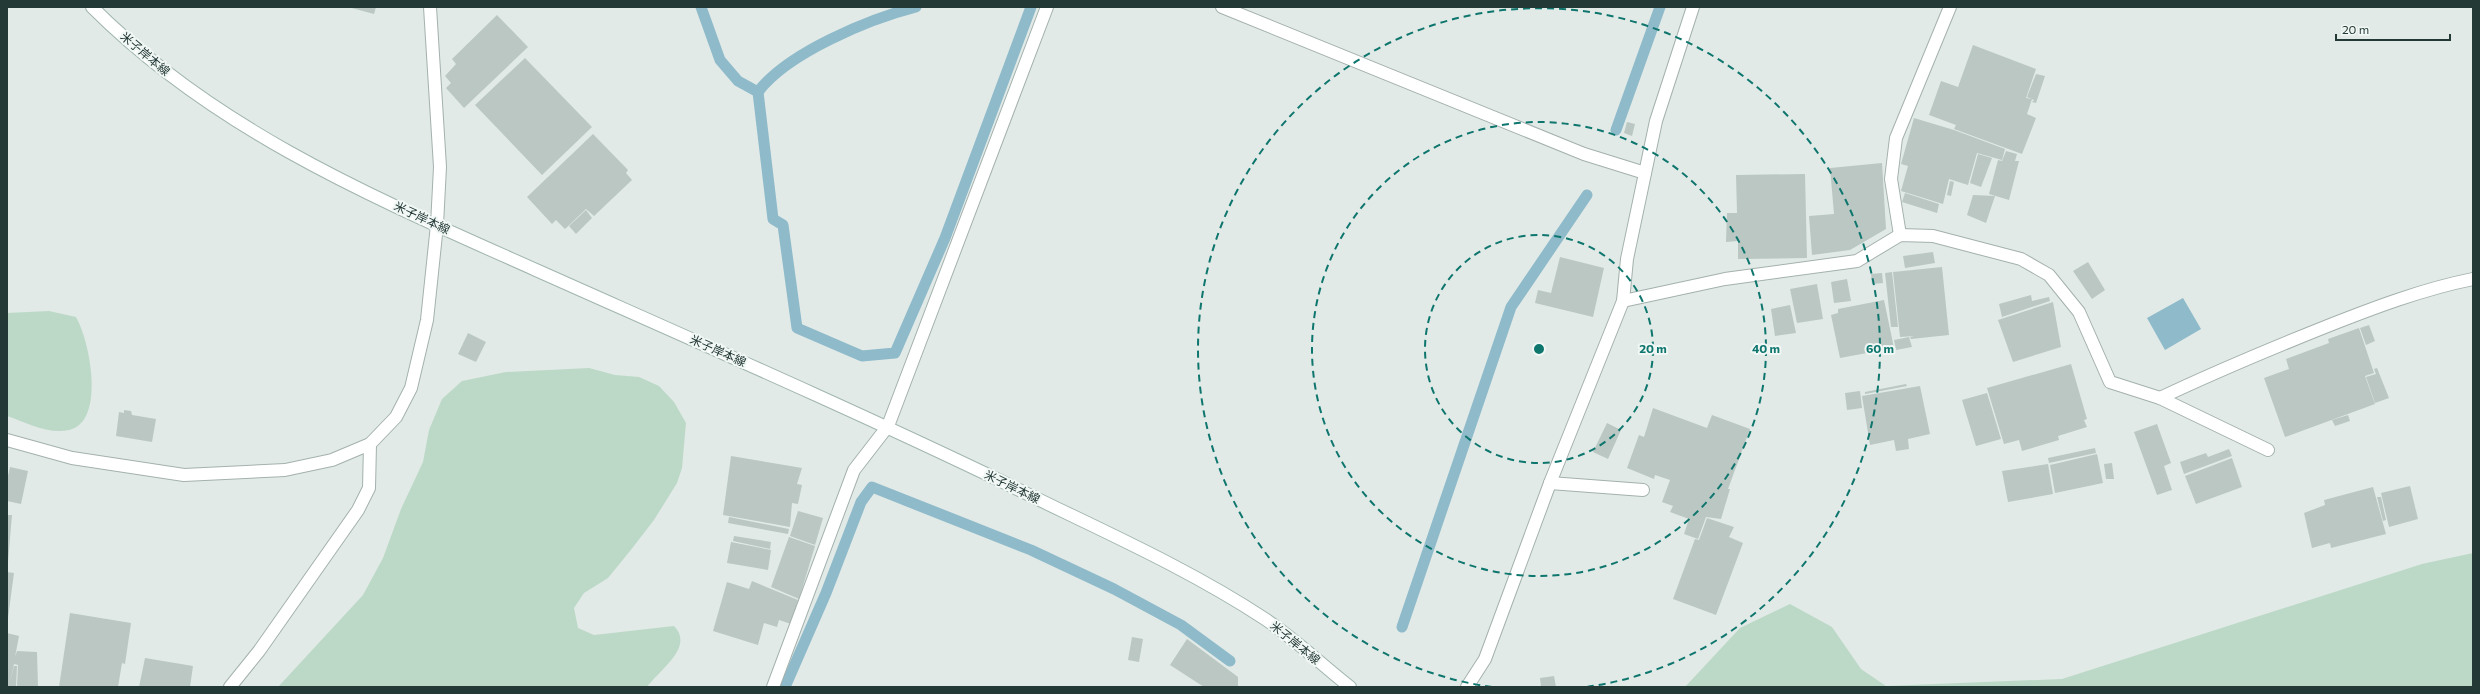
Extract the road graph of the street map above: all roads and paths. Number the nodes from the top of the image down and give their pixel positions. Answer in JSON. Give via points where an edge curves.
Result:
{"nodes":[{"id":1,"x":92,"y":7,"type":"edge"},
{"id":2,"x":430,"y":7,"type":"edge"},
{"id":3,"x":1047,"y":7,"type":"edge"},
{"id":4,"x":1222,"y":7,"type":"edge"},
{"id":5,"x":1693,"y":7,"type":"edge"},
{"id":6,"x":1950,"y":7,"type":"edge"},
{"id":7,"x":1645,"y":173,"type":"junction"},
{"id":8,"x":437,"y":225,"type":"junction"},
{"id":9,"x":1900,"y":235,"type":"junction"},
{"id":10,"x":2473,"y":279,"type":"edge"},
{"id":11,"x":1623,"y":301,"type":"junction"},
{"id":12,"x":2160,"y":398,"type":"junction"},
{"id":13,"x":888,"y":426,"type":"junction"},
{"id":14,"x":7,"y":440,"type":"edge"},
{"id":15,"x":370,"y":444,"type":"junction"},
{"id":16,"x":2268,"y":450,"type":"dead end"},
{"id":17,"x":1550,"y":483,"type":"junction"},
{"id":18,"x":1643,"y":490,"type":"dead end"},
{"id":19,"x":230,"y":687,"type":"edge"},
{"id":20,"x":773,"y":687,"type":"edge"},
{"id":21,"x":1350,"y":687,"type":"edge"},
{"id":22,"x":1467,"y":687,"type":"edge"}],
"edges":[{"from":1,"to":8,"type":"street","name":"米子岸本線","via":[[152,62],[262,138],[351,185]]},
{"from":2,"to":8,"type":"street","via":[[440,167]]},
{"from":3,"to":13,"type":"street"},
{"from":4,"to":7,"type":"street","via":[[1584,154]]},
{"from":5,"to":7,"type":"street","via":[[1656,121]]},
{"from":6,"to":9,"type":"street","via":[[1896,138],[1891,179]]},
{"from":7,"to":11,"type":"street","via":[[1627,259]]},
{"from":8,"to":13,"type":"street","name":"米子岸本線"},
{"from":8,"to":15,"type":"street","via":[[427,320],[411,388],[396,417]]},
{"from":9,"to":11,"type":"street","via":[[1857,261],[1725,279]]},
{"from":9,"to":12,"type":"street","via":[[1933,236],[1972,245],[2021,259],[2049,275],[2079,312],[2110,382]]},
{"from":10,"to":12,"type":"street","via":[[2448,284],[2363,312],[2245,358]]},
{"from":11,"to":17,"type":"street"},
{"from":12,"to":16,"type":"street"},
{"from":13,"to":20,"type":"street","via":[[854,470]]},
{"from":13,"to":21,"type":"street","name":"米子岸本線","via":[[1189,573],[1267,621]]},
{"from":14,"to":15,"type":"street","via":[[72,458],[184,475],[285,470],[332,460]]},
{"from":15,"to":19,"type":"street","via":[[369,488],[358,510],[259,651]]},
{"from":17,"to":18,"type":"street"},
{"from":17,"to":22,"type":"street","via":[[1485,659]]}]}
